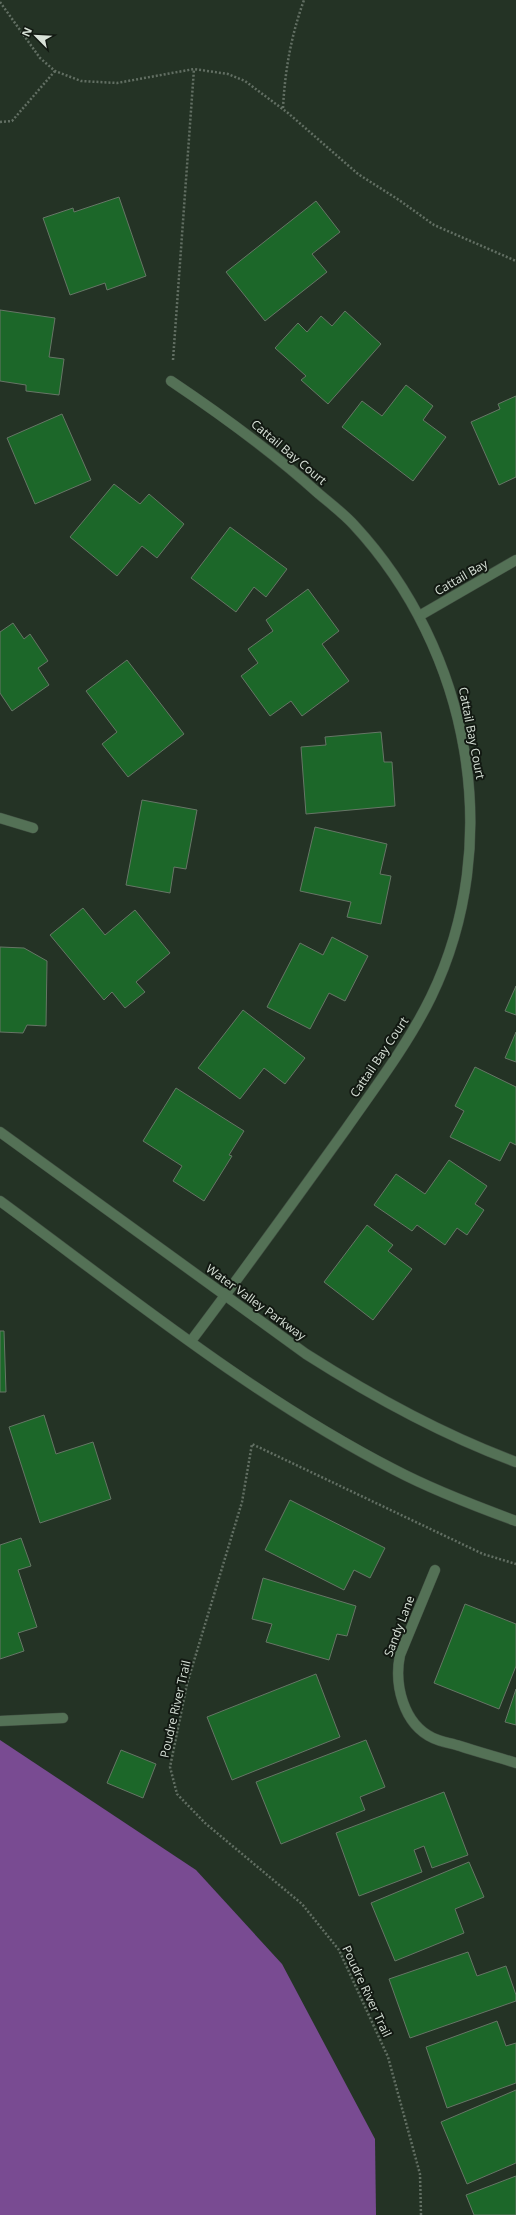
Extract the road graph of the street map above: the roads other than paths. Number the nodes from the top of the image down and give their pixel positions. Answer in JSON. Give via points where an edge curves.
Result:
{"nodes":[{"id":1,"x":171,"y":381,"type":"road end"},
{"id":2,"x":516,"y":560,"type":"edge"},
{"id":3,"x":419,"y":616,"type":"junction"},
{"id":4,"x":0,"y":818,"type":"edge"},
{"id":5,"x":33,"y":828,"type":"dead end"},
{"id":6,"x":0,"y":1132,"type":"edge"},
{"id":7,"x":0,"y":1201,"type":"edge"},
{"id":8,"x":225,"y":1295,"type":"junction"},
{"id":9,"x":191,"y":1341,"type":"junction"},
{"id":10,"x":516,"y":1462,"type":"edge"},
{"id":11,"x":516,"y":1521,"type":"edge"},
{"id":12,"x":435,"y":1570,"type":"dead end"},
{"id":13,"x":63,"y":1718,"type":"dead end"},
{"id":14,"x":0,"y":1721,"type":"edge"},
{"id":15,"x":516,"y":1763,"type":"edge"}],
"edges":[{"from":1,"to":3,"type":"street","name":"Cattail Bay Court","via":[[282,461],[354,525],[390,571]]},
{"from":2,"to":3,"type":"street","name":"Cattail Bay"},
{"from":3,"to":8,"type":"street","name":"Cattail Bay Court","via":[[446,675],[457,714],[467,767],[471,850],[458,928],[433,994],[411,1036]]},
{"from":4,"to":5,"type":"street"},
{"from":6,"to":8,"type":"street","name":"Water Valley Parkway"},
{"from":7,"to":9,"type":"street"},
{"from":8,"to":9,"type":"street","name":"Cattail Bay Court"},
{"from":8,"to":10,"type":"street","name":"Water Valley Parkway","via":[[306,1354],[356,1386],[425,1421]]},
{"from":9,"to":11,"type":"street","via":[[263,1393],[331,1435],[395,1470],[472,1505]]},
{"from":12,"to":15,"type":"street","name":"Sandy Lane","via":[[400,1655],[398,1666],[399,1689],[409,1715],[420,1729],[433,1738]]},
{"from":13,"to":14,"type":"street"}]}
